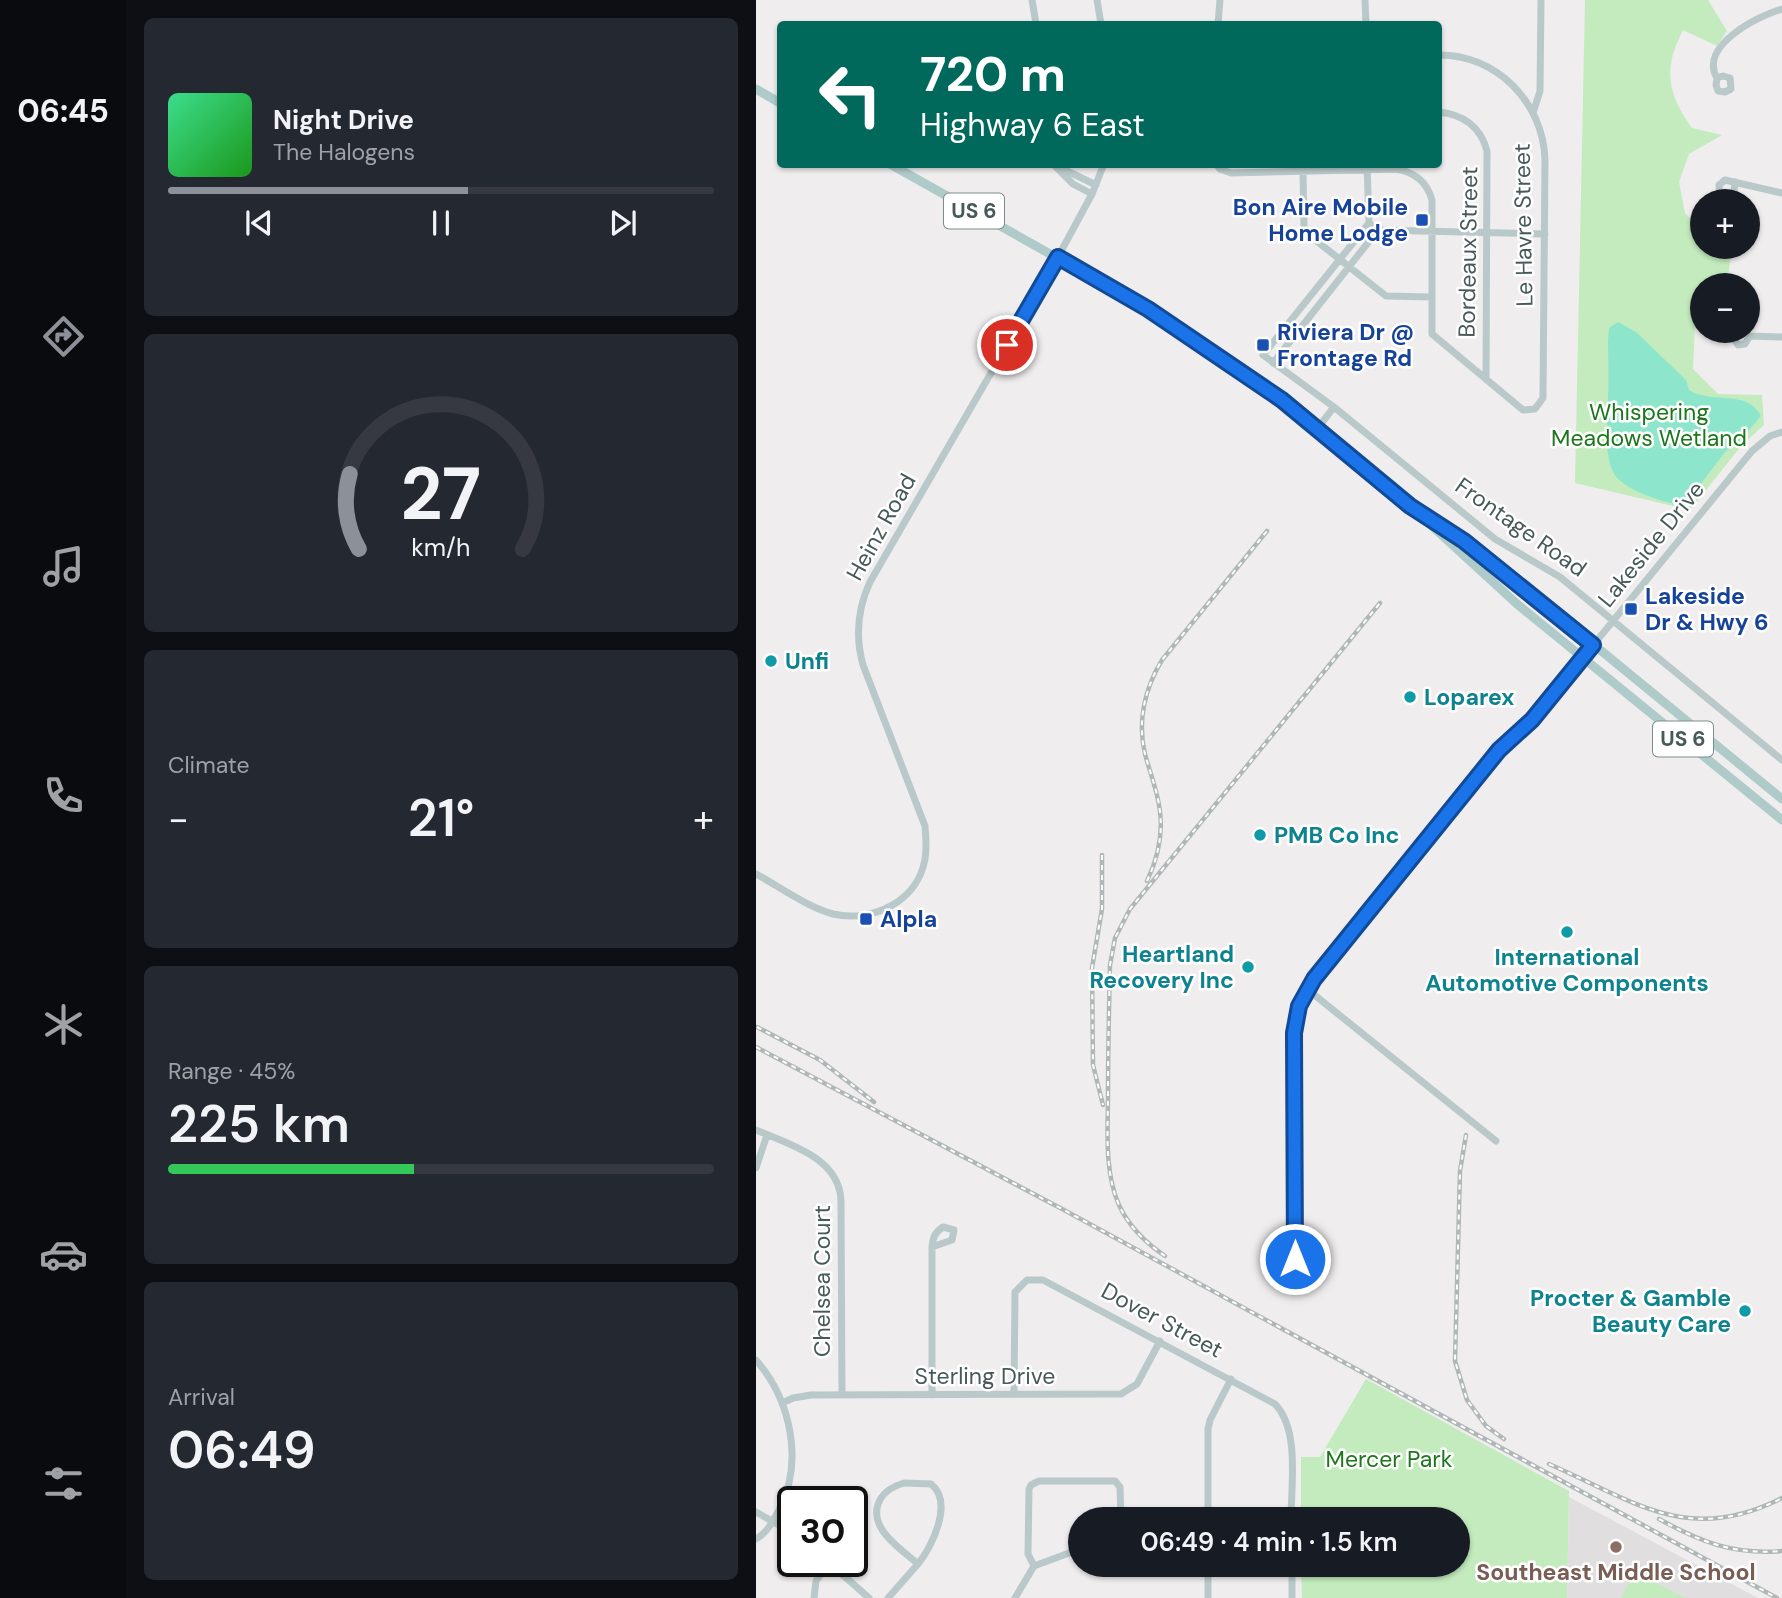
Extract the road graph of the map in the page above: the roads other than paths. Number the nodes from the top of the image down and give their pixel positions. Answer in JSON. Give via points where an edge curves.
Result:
{"nodes":[{"id":1,"x":1032,"y":0,"type":"edge"},
{"id":2,"x":1097,"y":0,"type":"edge"},
{"id":3,"x":1220,"y":0,"type":"edge"},
{"id":4,"x":1366,"y":0,"type":"edge"},
{"id":5,"x":1541,"y":0,"type":"edge"},
{"id":6,"x":1782,"y":9,"type":"edge"},
{"id":7,"x":1036,"y":21,"type":"edge"},
{"id":8,"x":1100,"y":21,"type":"edge"},
{"id":9,"x":1218,"y":21,"type":"edge"},
{"id":10,"x":1366,"y":21,"type":"edge"},
{"id":11,"x":1442,"y":56,"type":"edge"},
{"id":12,"x":1717,"y":78,"type":"dead end"},
{"id":13,"x":756,"y":89,"type":"edge"},
{"id":14,"x":777,"y":101,"type":"edge"},
{"id":15,"x":1442,"y":113,"type":"edge"},
{"id":16,"x":1533,"y":113,"type":"junction"},
{"id":17,"x":897,"y":168,"type":"edge"},
{"id":18,"x":1057,"y":168,"type":"edge"},
{"id":19,"x":1062,"y":168,"type":"edge"},
{"id":20,"x":1102,"y":168,"type":"edge"},
{"id":21,"x":1220,"y":168,"type":"edge"},
{"id":22,"x":1351,"y":168,"type":"edge"},
{"id":23,"x":1367,"y":168,"type":"edge"},
{"id":24,"x":1379,"y":168,"type":"edge"},
{"id":25,"x":1303,"y":171,"type":"junction"},
{"id":26,"x":1734,"y":182,"type":"dead end"},
{"id":27,"x":1096,"y":184,"type":"junction"},
{"id":28,"x":1782,"y":193,"type":"edge"},
{"id":29,"x":1092,"y":194,"type":"junction"},
{"id":30,"x":1369,"y":223,"type":"junction"},
{"id":31,"x":1378,"y":230,"type":"junction"},
{"id":32,"x":1432,"y":232,"type":"junction"},
{"id":33,"x":1487,"y":233,"type":"junction"},
{"id":34,"x":1545,"y":234,"type":"junction"},
{"id":35,"x":1058,"y":257,"type":"junction"},
{"id":36,"x":1340,"y":259,"type":"junction"},
{"id":37,"x":1349,"y":267,"type":"junction"},
{"id":38,"x":1431,"y":297,"type":"junction"},
{"id":39,"x":1760,"y":335,"type":"edge"},
{"id":40,"x":1782,"y":337,"type":"edge"},
{"id":41,"x":1273,"y":363,"type":"junction"},
{"id":42,"x":1486,"y":379,"type":"junction"},
{"id":43,"x":1334,"y":407,"type":"junction"},
{"id":44,"x":1317,"y":429,"type":"junction"},
{"id":45,"x":1782,"y":432,"type":"edge"},
{"id":46,"x":1410,"y":506,"type":"junction"},
{"id":47,"x":1614,"y":621,"type":"junction"},
{"id":48,"x":1593,"y":645,"type":"junction"},
{"id":49,"x":1583,"y":657,"type":"junction"},
{"id":50,"x":1782,"y":760,"type":"edge"},
{"id":51,"x":1782,"y":799,"type":"edge"},
{"id":52,"x":1782,"y":820,"type":"edge"},
{"id":53,"x":756,"y":874,"type":"edge"},
{"id":54,"x":1307,"y":989,"type":"junction"},
{"id":55,"x":756,"y":1130,"type":"edge"},
{"id":56,"x":767,"y":1135,"type":"junction"},
{"id":57,"x":1496,"y":1142,"type":"dead end"},
{"id":58,"x":756,"y":1168,"type":"edge"},
{"id":59,"x":932,"y":1247,"type":"dead end"},
{"id":60,"x":1295,"y":1259,"type":"dead end"},
{"id":61,"x":1160,"y":1341,"type":"junction"},
{"id":62,"x":756,"y":1360,"type":"edge"},
{"id":63,"x":1231,"y":1379,"type":"junction"},
{"id":64,"x":1014,"y":1394,"type":"junction"},
{"id":65,"x":842,"y":1395,"type":"junction"},
{"id":66,"x":932,"y":1395,"type":"junction"},
{"id":67,"x":782,"y":1403,"type":"junction"},
{"id":68,"x":1121,"y":1507,"type":"edge"},
{"id":69,"x":1208,"y":1507,"type":"edge"},
{"id":70,"x":1291,"y":1507,"type":"edge"},
{"id":71,"x":756,"y":1512,"type":"edge"},
{"id":72,"x":773,"y":1520,"type":"junction"},
{"id":73,"x":777,"y":1523,"type":"edge"},
{"id":74,"x":756,"y":1539,"type":"edge"},
{"id":75,"x":1068,"y":1553,"type":"edge"},
{"id":76,"x":918,"y":1564,"type":"junction"},
{"id":77,"x":1034,"y":1566,"type":"junction"},
{"id":78,"x":819,"y":1577,"type":"edge"},
{"id":79,"x":845,"y":1577,"type":"edge"},
{"id":80,"x":1208,"y":1577,"type":"edge"},
{"id":81,"x":1292,"y":1577,"type":"edge"},
{"id":82,"x":814,"y":1598,"type":"edge"},
{"id":83,"x":869,"y":1598,"type":"edge"},
{"id":84,"x":888,"y":1598,"type":"edge"},
{"id":85,"x":1015,"y":1598,"type":"edge"},
{"id":86,"x":1208,"y":1598,"type":"edge"},
{"id":87,"x":1292,"y":1598,"type":"edge"}],
"edges":[{"from":1,"to":7,"type":"street"},
{"from":2,"to":8,"type":"street"},
{"from":3,"to":9,"type":"street"},
{"from":4,"to":10,"type":"street"},
{"from":5,"to":16,"type":"street","via":[[1540,91]]},
{"from":6,"to":12,"type":"street","via":[[1757,18],[1726,41],[1713,64]]},
{"from":11,"to":16,"type":"street","name":"Le Havre Street","via":[[1489,68],[1514,86]]},
{"from":13,"to":14,"type":"main road"},
{"from":15,"to":33,"type":"street","name":"Bordeaux Street","via":[[1464,118],[1486,143]]},
{"from":16,"to":34,"type":"street","name":"Le Havre Street","via":[[1544,149]]},
{"from":17,"to":35,"type":"main road","number":"US 6"},
{"from":18,"to":29,"type":"street"},
{"from":19,"to":27,"type":"street"},
{"from":20,"to":27,"type":"street","name":"Heinz Road"},
{"from":21,"to":25,"type":"street","via":[[1231,173]]},
{"from":22,"to":25,"type":"street"},
{"from":23,"to":30,"type":"street"},
{"from":24,"to":32,"type":"street","via":[[1402,170],[1423,181],[1432,200]]},
{"from":25,"to":36,"type":"street","via":[[1306,230]]},
{"from":26,"to":28,"type":"street"},
{"from":27,"to":29,"type":"street","name":"Heinz Road"},
{"from":29,"to":35,"type":"street","name":"Heinz Road"},
{"from":30,"to":31,"type":"street"},
{"from":30,"to":36,"type":"street"},
{"from":31,"to":32,"type":"street"},
{"from":31,"to":37,"type":"street"},
{"from":32,"to":33,"type":"street"},
{"from":32,"to":38,"type":"street"},
{"from":33,"to":34,"type":"street"},
{"from":33,"to":42,"type":"street","name":"Bordeaux Street"},
{"from":34,"to":42,"type":"street","name":"Le Havre Street","via":[[1543,398],[1535,409],[1523,410]]},
{"from":35,"to":44,"type":"main road","number":"US 6","via":[[1171,324]]},
{"from":35,"to":53,"type":"street","name":"Heinz Road","via":[[861,605],[858,640],[863,666],[925,826],[927,849],[920,876],[897,902],[876,913],[855,916],[821,909]]},
{"from":36,"to":37,"type":"street"},
{"from":36,"to":41,"type":"street","name":"Frontage Road","via":[[1262,355]]},
{"from":37,"to":38,"type":"street","via":[[1386,296]]},
{"from":37,"to":41,"type":"street"},
{"from":38,"to":42,"type":"street","via":[[1432,334]]},
{"from":39,"to":40,"type":"street"},
{"from":41,"to":43,"type":"street","name":"Frontage Road"},
{"from":43,"to":44,"type":"street"},
{"from":43,"to":47,"type":"street","name":"Frontage Road","via":[[1495,539],[1560,577]]},
{"from":44,"to":46,"type":"main road","number":"US 6"},
{"from":45,"to":47,"type":"street","name":"Lakeside Drive","via":[[1752,451]]},
{"from":46,"to":48,"type":"main road","number":"US 6","via":[[1464,541]]},
{"from":46,"to":49,"type":"main road","number":"US 6"},
{"from":47,"to":48,"type":"street","name":"Lakeside Drive"},
{"from":47,"to":50,"type":"street","name":"Frontage Road"},
{"from":48,"to":49,"type":"street","name":"Lakeside Drive"},
{"from":48,"to":51,"type":"main road","number":"US 6"},
{"from":49,"to":52,"type":"main road","number":"US 6"},
{"from":49,"to":54,"type":"street","name":"Lakeside Drive","via":[[1532,720],[1499,750]]},
{"from":54,"to":57,"type":"street"},
{"from":54,"to":60,"type":"street","via":[[1294,1033]]},
{"from":55,"to":56,"type":"street","name":"Chelsea Court"},
{"from":56,"to":58,"type":"street"},
{"from":56,"to":65,"type":"street","name":"Chelsea Court","via":[[821,1161],[839,1187]]},
{"from":59,"to":66,"type":"street"},
{"from":61,"to":63,"type":"street","name":"Dover Street"},
{"from":61,"to":64,"type":"street","name":"Sterling Drive","via":[[1138,1384],[1121,1394]]},
{"from":61,"to":64,"type":"street","name":"Dover Street","via":[[1048,1281],[1027,1280],[1014,1296]]},
{"from":62,"to":67,"type":"street"},
{"from":63,"to":69,"type":"street","via":[[1208,1429]]},
{"from":63,"to":70,"type":"street","name":"Dover Street","via":[[1268,1399],[1286,1420],[1291,1435]]},
{"from":64,"to":66,"type":"street","name":"Sterling Drive"},
{"from":65,"to":66,"type":"street","name":"Sterling Drive"},
{"from":65,"to":67,"type":"street","name":"Sterling Drive","via":[[802,1396]]},
{"from":67,"to":72,"type":"street","via":[[793,1463],[790,1486]]},
{"from":68,"to":77,"type":"street","via":[[1121,1491],[1115,1481],[1034,1482],[1029,1489],[1028,1518],[1028,1554]]},
{"from":71,"to":72,"type":"street"},
{"from":72,"to":73,"type":"street"},
{"from":72,"to":74,"type":"street"},
{"from":75,"to":77,"type":"street"},
{"from":76,"to":76,"type":"street","via":[[935,1535],[940,1495],[926,1483],[897,1485],[879,1502],[878,1523]]},
{"from":76,"to":84,"type":"street"},
{"from":77,"to":85,"type":"street"},
{"from":78,"to":82,"type":"street"},
{"from":79,"to":83,"type":"street"},
{"from":80,"to":86,"type":"street"},
{"from":81,"to":87,"type":"street"}]}
